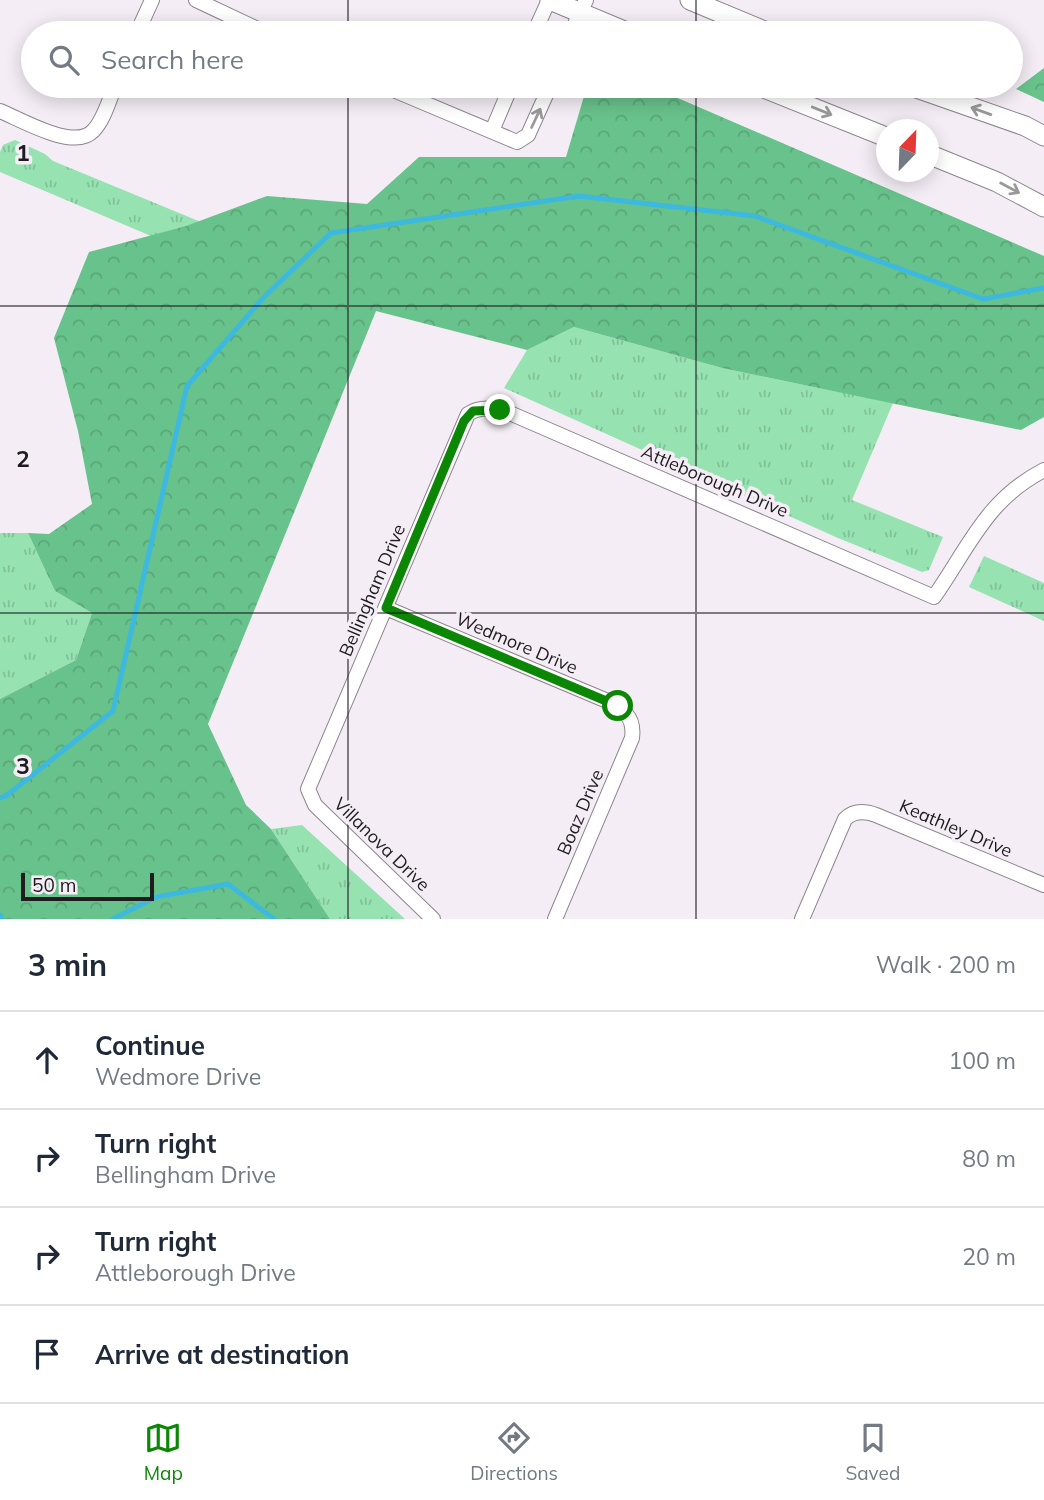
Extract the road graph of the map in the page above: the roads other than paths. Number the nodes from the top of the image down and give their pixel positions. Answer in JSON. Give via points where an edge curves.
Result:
{"nodes":[{"id":1,"x":152,"y":0,"type":"edge"},
{"id":2,"x":196,"y":0,"type":"edge"},
{"id":3,"x":549,"y":0,"type":"edge"},
{"id":4,"x":690,"y":0,"type":"edge"},
{"id":5,"x":582,"y":7,"type":"edge"},
{"id":6,"x":142,"y":21,"type":"edge"},
{"id":7,"x":241,"y":21,"type":"edge"},
{"id":8,"x":539,"y":21,"type":"edge"},
{"id":9,"x":607,"y":21,"type":"edge"},
{"id":10,"x":740,"y":21,"type":"edge"},
{"id":11,"x":109,"y":98,"type":"edge"},
{"id":12,"x":413,"y":98,"type":"edge"},
{"id":13,"x":506,"y":98,"type":"edge"},
{"id":14,"x":545,"y":98,"type":"edge"},
{"id":15,"x":789,"y":98,"type":"edge"},
{"id":16,"x":944,"y":98,"type":"edge"},
{"id":17,"x":0,"y":111,"type":"edge"},
{"id":18,"x":492,"y":131,"type":"junction"},
{"id":19,"x":876,"y":133,"type":"edge"},
{"id":20,"x":1044,"y":136,"type":"edge"},
{"id":21,"x":939,"y":158,"type":"edge"},
{"id":22,"x":1044,"y":207,"type":"edge"},
{"id":23,"x":480,"y":409,"type":"joint"},
{"id":24,"x":1044,"y":470,"type":"edge"},
{"id":25,"x":386,"y":608,"type":"junction"},
{"id":26,"x":630,"y":718,"type":"joint"},
{"id":27,"x":309,"y":793,"type":"joint"},
{"id":28,"x":1044,"y":886,"type":"edge"},
{"id":29,"x":433,"y":919,"type":"edge"},
{"id":30,"x":555,"y":919,"type":"edge"},
{"id":31,"x":802,"y":919,"type":"edge"}],
"edges":[{"from":1,"to":6,"type":"street"},
{"from":2,"to":7,"type":"street"},
{"from":3,"to":5,"type":"main road"},
{"from":3,"to":8,"type":"street"},
{"from":4,"to":10,"type":"main road"},
{"from":5,"to":9,"type":"main road"},
{"from":11,"to":17,"type":"street","via":[[95,129],[81,138],[65,138]]},
{"from":12,"to":18,"type":"street"},
{"from":13,"to":18,"type":"street"},
{"from":18,"to":14,"type":"street","one_way":true,"via":[[521,141]]},
{"from":15,"to":19,"type":"main road","one_way":true},
{"from":20,"to":16,"type":"main road","one_way":true},
{"from":21,"to":22,"type":"main road","one_way":true},
{"from":23,"to":24,"type":"street","name":"Attleborough Drive","via":[[512,414],[934,597],[983,520],[1009,493]]},
{"from":23,"to":25,"type":"street","name":"Bellingham Drive","via":[[464,421]]},
{"from":25,"to":26,"type":"street","name":"Wedmore Drive","via":[[605,700]]},
{"from":25,"to":27,"type":"street","name":"Bellingham Drive"},
{"from":26,"to":30,"type":"street","name":"Boaz Drive","via":[[632,738]]},
{"from":27,"to":29,"type":"street","name":"Villanova Drive","via":[[315,805]]},
{"from":28,"to":31,"type":"street","name":"Keathley Drive","via":[[876,815],[851,813]]}]}
